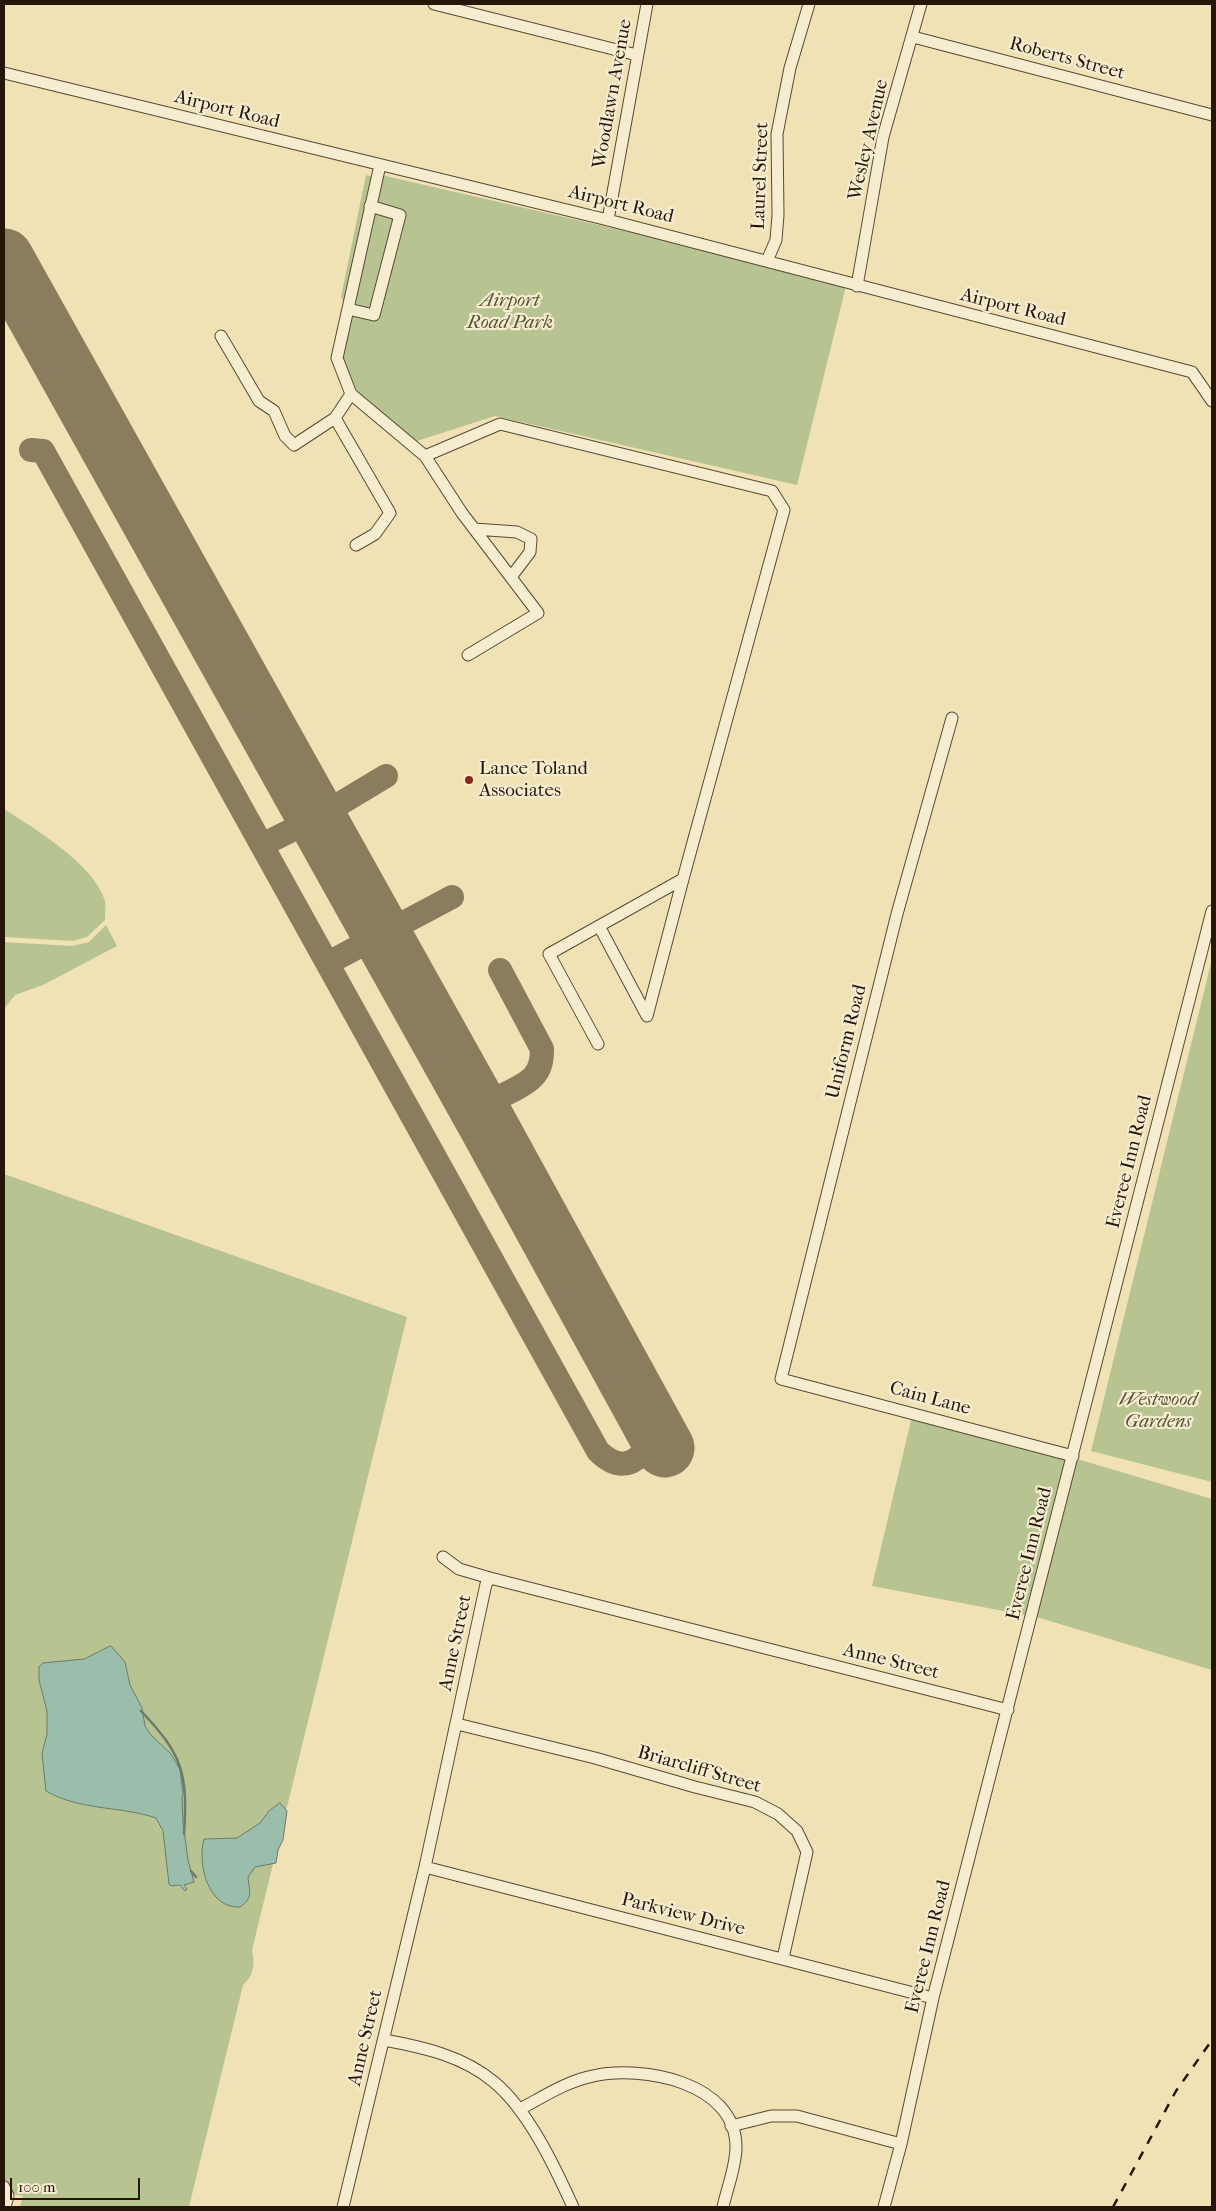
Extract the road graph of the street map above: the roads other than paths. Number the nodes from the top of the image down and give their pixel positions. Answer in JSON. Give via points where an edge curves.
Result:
{"nodes":[{"id":1,"x":434,"y":4,"type":"edge"},
{"id":2,"x":647,"y":4,"type":"edge"},
{"id":3,"x":809,"y":4,"type":"edge"},
{"id":4,"x":921,"y":4,"type":"edge"},
{"id":5,"x":913,"y":37,"type":"junction"},
{"id":6,"x":636,"y":55,"type":"junction"},
{"id":7,"x":4,"y":73,"type":"edge"},
{"id":8,"x":1212,"y":116,"type":"edge"},
{"id":9,"x":380,"y":165,"type":"junction"},
{"id":10,"x":370,"y":206,"type":"junction"},
{"id":11,"x":608,"y":220,"type":"junction"},
{"id":12,"x":767,"y":260,"type":"junction"},
{"id":13,"x":858,"y":286,"type":"junction"},
{"id":14,"x":348,"y":309,"type":"junction"},
{"id":15,"x":221,"y":336,"type":"dead end"},
{"id":16,"x":351,"y":394,"type":"junction"},
{"id":17,"x":1212,"y":401,"type":"edge"},
{"id":18,"x":335,"y":418,"type":"junction"},
{"id":19,"x":426,"y":456,"type":"junction"},
{"id":20,"x":474,"y":529,"type":"junction"},
{"id":21,"x":356,"y":546,"type":"dead end"},
{"id":22,"x":511,"y":578,"type":"junction"},
{"id":23,"x":468,"y":655,"type":"dead end"},
{"id":24,"x":952,"y":718,"type":"dead end"},
{"id":25,"x":683,"y":879,"type":"junction"},
{"id":26,"x":1212,"y":911,"type":"edge"},
{"id":27,"x":599,"y":926,"type":"junction"},
{"id":28,"x":598,"y":1044,"type":"dead end"},
{"id":29,"x":782,"y":1376,"type":"joint"},
{"id":30,"x":1073,"y":1456,"type":"junction"},
{"id":31,"x":443,"y":1557,"type":"dead end"},
{"id":32,"x":490,"y":1578,"type":"junction"},
{"id":33,"x":1008,"y":1710,"type":"junction"},
{"id":34,"x":457,"y":1724,"type":"junction"},
{"id":35,"x":425,"y":1867,"type":"junction"},
{"id":36,"x":782,"y":1958,"type":"junction"},
{"id":37,"x":933,"y":1998,"type":"junction"},
{"id":38,"x":384,"y":2040,"type":"junction"},
{"id":39,"x":520,"y":2110,"type":"junction"},
{"id":40,"x":731,"y":2126,"type":"junction"},
{"id":41,"x":901,"y":2144,"type":"junction"},
{"id":42,"x":4,"y":2187,"type":"edge"},
{"id":43,"x":5,"y":2207,"type":"edge"},
{"id":44,"x":343,"y":2207,"type":"edge"},
{"id":45,"x":574,"y":2207,"type":"edge"},
{"id":46,"x":724,"y":2207,"type":"edge"},
{"id":47,"x":884,"y":2207,"type":"edge"}],
"edges":[{"from":1,"to":6,"type":"street"},
{"from":2,"to":6,"type":"street","name":"Woodlawn Avenue"},
{"from":3,"to":12,"type":"street","name":"Laurel Street","via":[[790,68],[777,134],[778,215],[776,240]]},
{"from":4,"to":5,"type":"street","name":"Wesley Avenue"},
{"from":5,"to":8,"type":"street","name":"Roberts Street"},
{"from":5,"to":13,"type":"street","name":"Wesley Avenue","via":[[883,137]]},
{"from":6,"to":11,"type":"street","name":"Woodlawn Avenue"},
{"from":7,"to":9,"type":"street","name":"Airport Road"},
{"from":9,"to":10,"type":"street"},
{"from":9,"to":11,"type":"street","name":"Airport Road"},
{"from":10,"to":14,"type":"street"},
{"from":10,"to":14,"type":"street","via":[[400,215],[374,316]]},
{"from":11,"to":12,"type":"street","name":"Airport Road"},
{"from":12,"to":13,"type":"street","name":"Airport Road"},
{"from":13,"to":17,"type":"street","name":"Airport Road","via":[[1192,372]]},
{"from":14,"to":16,"type":"street","via":[[337,358]]},
{"from":15,"to":18,"type":"street","via":[[260,401],[274,411],[285,436],[294,445]]},
{"from":16,"to":18,"type":"street"},
{"from":16,"to":19,"type":"street"},
{"from":18,"to":21,"type":"street","via":[[390,513],[375,534]]},
{"from":19,"to":20,"type":"street"},
{"from":19,"to":25,"type":"street","via":[[500,424],[772,492],[784,510]]},
{"from":20,"to":22,"type":"street"},
{"from":20,"to":22,"type":"street","via":[[517,532],[532,538],[530,552]]},
{"from":22,"to":23,"type":"street","via":[[538,613]]},
{"from":24,"to":29,"type":"street","name":"Uniform Road","via":[[895,923]]},
{"from":25,"to":27,"type":"street"},
{"from":25,"to":27,"type":"street","via":[[647,1016]]},
{"from":26,"to":30,"type":"street","name":"Everee Inn Road"},
{"from":27,"to":28,"type":"street","via":[[549,954]]},
{"from":29,"to":30,"type":"street","name":"Cain Lane","via":[[781,1379]]},
{"from":30,"to":33,"type":"street","name":"Everee Inn Road"},
{"from":31,"to":32,"type":"street","via":[[459,1569]]},
{"from":32,"to":33,"type":"street","name":"Anne Street"},
{"from":32,"to":34,"type":"street","name":"Anne Street","via":[[486,1584]]},
{"from":33,"to":37,"type":"street","name":"Everee Inn Road"},
{"from":34,"to":35,"type":"street","name":"Anne Street"},
{"from":34,"to":36,"type":"street","name":"Briarcliff Street","via":[[755,1802],[778,1814],[797,1831],[807,1852]]},
{"from":35,"to":36,"type":"street","name":"Parkview Drive"},
{"from":35,"to":38,"type":"street","name":"Anne Street"},
{"from":36,"to":37,"type":"street","name":"Parkview Drive"},
{"from":37,"to":41,"type":"street","name":"Everee Inn Road"},
{"from":38,"to":39,"type":"street","via":[[421,2046],[459,2060],[494,2082]]},
{"from":38,"to":44,"type":"street","name":"Anne Street"},
{"from":39,"to":40,"type":"street","via":[[574,2082],[618,2071],[648,2074],[698,2089],[714,2099]]},
{"from":39,"to":45,"type":"street"},
{"from":40,"to":41,"type":"street","via":[[772,2116],[797,2116]]},
{"from":40,"to":46,"type":"street","via":[[736,2147]]},
{"from":41,"to":47,"type":"street","name":"Everee Inn Road"},
{"from":42,"to":43,"type":"street","via":[[8,2196]]}]}
